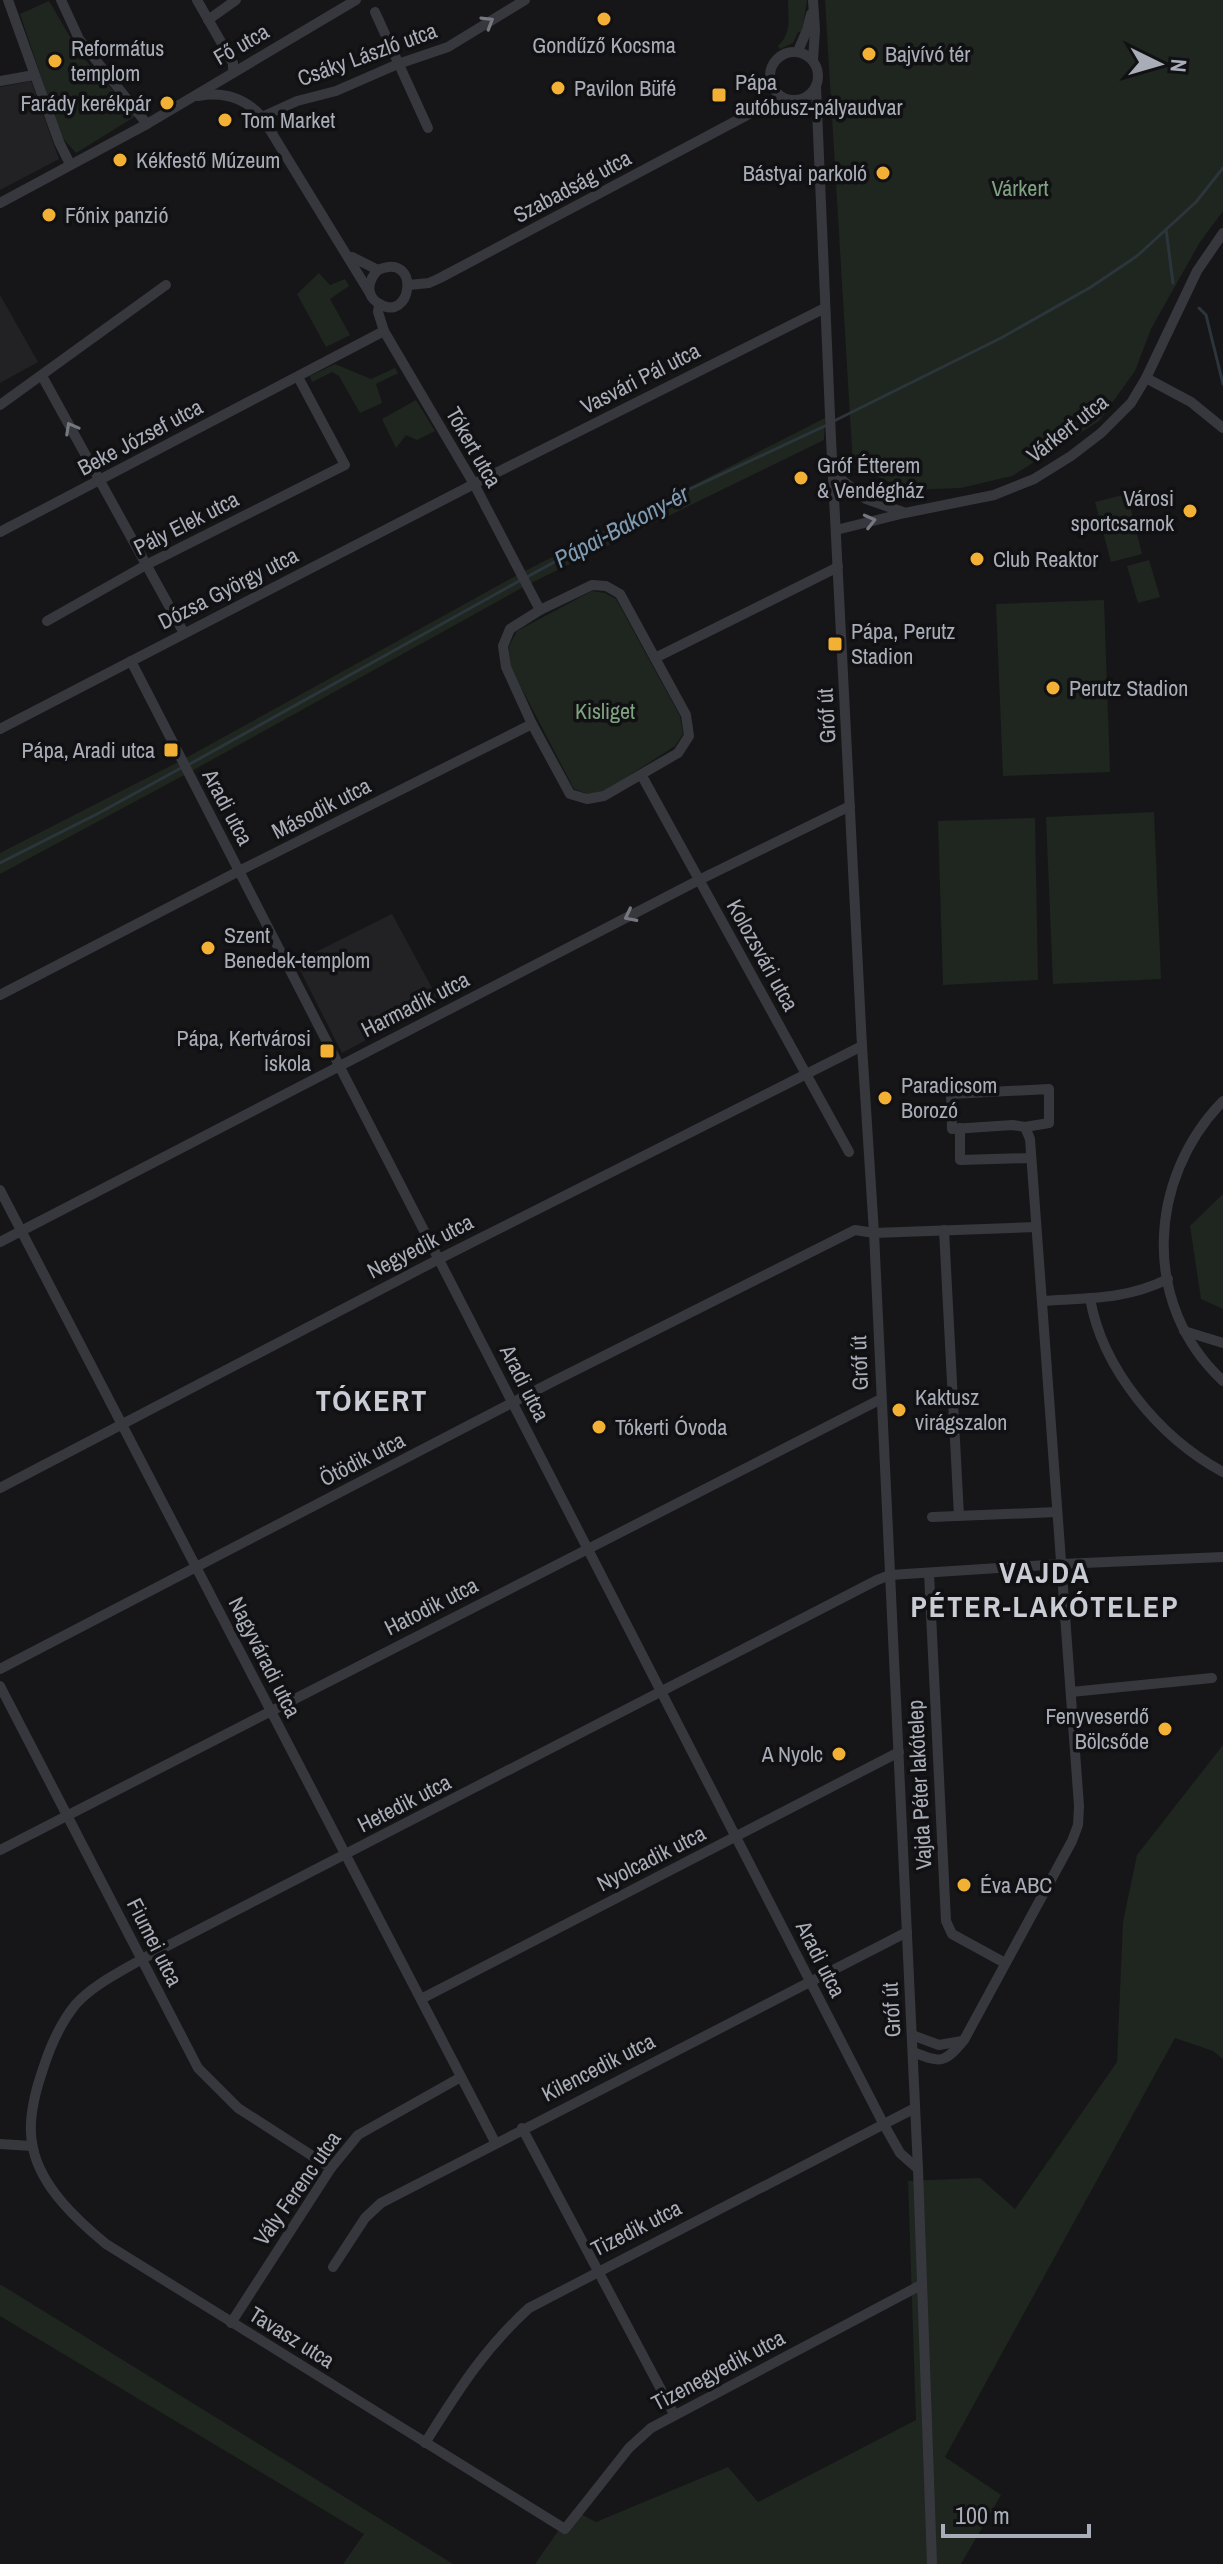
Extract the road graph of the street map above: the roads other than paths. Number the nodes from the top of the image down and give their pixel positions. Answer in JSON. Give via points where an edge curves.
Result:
{"nodes":[{"id":1,"x":61,"y":0,"type":"edge"},
{"id":2,"x":197,"y":0,"type":"edge"},
{"id":3,"x":236,"y":0,"type":"edge"},
{"id":4,"x":356,"y":0,"type":"edge"},
{"id":5,"x":525,"y":0,"type":"edge"},
{"id":6,"x":813,"y":0,"type":"edge"},
{"id":7,"x":5,"y":3,"type":"edge"},
{"id":8,"x":375,"y":12,"type":"dead end"},
{"id":9,"x":208,"y":20,"type":"junction"},
{"id":10,"x":798,"y":51,"type":"junction"},
{"id":11,"x":813,"y":60,"type":"junction"},
{"id":12,"x":398,"y":64,"type":"junction"},
{"id":13,"x":233,"y":72,"type":"junction"},
{"id":14,"x":34,"y":75,"type":"junction"},
{"id":15,"x":0,"y":81,"type":"edge"},
{"id":16,"x":816,"y":86,"type":"junction"},
{"id":17,"x":773,"y":89,"type":"junction"},
{"id":18,"x":185,"y":100,"type":"junction"},
{"id":19,"x":789,"y":100,"type":"junction"},
{"id":20,"x":751,"y":113,"type":"junction"},
{"id":21,"x":262,"y":117,"type":"junction"},
{"id":22,"x":817,"y":121,"type":"junction"},
{"id":23,"x":147,"y":124,"type":"junction"},
{"id":24,"x":428,"y":128,"type":"dead end"},
{"id":25,"x":70,"y":164,"type":"junction"},
{"id":26,"x":0,"y":203,"type":"edge"},
{"id":27,"x":1223,"y":233,"type":"edge"},
{"id":28,"x":345,"y":250,"type":"junction"},
{"id":29,"x":378,"y":270,"type":"junction"},
{"id":30,"x":166,"y":285,"type":"dead end"},
{"id":31,"x":409,"y":285,"type":"junction"},
{"id":32,"x":371,"y":295,"type":"junction"},
{"id":33,"x":379,"y":304,"type":"junction"},
{"id":34,"x":825,"y":308,"type":"junction"},
{"id":35,"x":384,"y":331,"type":"junction"},
{"id":36,"x":42,"y":376,"type":"junction"},
{"id":37,"x":298,"y":377,"type":"junction"},
{"id":38,"x":1146,"y":378,"type":"junction"},
{"id":39,"x":0,"y":405,"type":"edge"},
{"id":40,"x":1223,"y":428,"type":"edge"},
{"id":41,"x":833,"y":473,"type":"junction"},
{"id":42,"x":100,"y":481,"type":"junction"},
{"id":43,"x":474,"y":484,"type":"junction"},
{"id":44,"x":905,"y":513,"type":"junction"},
{"id":45,"x":836,"y":530,"type":"junction"},
{"id":46,"x":0,"y":532,"type":"edge"},
{"id":47,"x":146,"y":565,"type":"junction"},
{"id":48,"x":838,"y":567,"type":"junction"},
{"id":49,"x":540,"y":610,"type":"junction"},
{"id":50,"x":47,"y":621,"type":"dead end"},
{"id":51,"x":184,"y":633,"type":"junction"},
{"id":52,"x":655,"y":658,"type":"junction"},
{"id":53,"x":131,"y":661,"type":"junction"},
{"id":54,"x":532,"y":724,"type":"junction"},
{"id":55,"x":0,"y":729,"type":"edge"},
{"id":56,"x":642,"y":776,"type":"junction"},
{"id":57,"x":850,"y":806,"type":"junction"},
{"id":58,"x":239,"y":871,"type":"junction"},
{"id":59,"x":699,"y":880,"type":"junction"},
{"id":60,"x":0,"y":995,"type":"edge"},
{"id":61,"x":862,"y":1046,"type":"junction"},
{"id":62,"x":339,"y":1066,"type":"junction"},
{"id":63,"x":805,"y":1074,"type":"junction"},
{"id":64,"x":1223,"y":1101,"type":"edge"},
{"id":65,"x":1025,"y":1127,"type":"junction"},
{"id":66,"x":960,"y":1128,"type":"junction"},
{"id":67,"x":849,"y":1152,"type":"dead end"},
{"id":68,"x":1031,"y":1158,"type":"junction"},
{"id":69,"x":0,"y":1190,"type":"edge"},
{"id":70,"x":1036,"y":1227,"type":"junction"},
{"id":71,"x":944,"y":1230,"type":"junction"},
{"id":72,"x":21,"y":1231,"type":"junction"},
{"id":73,"x":874,"y":1233,"type":"junction"},
{"id":74,"x":0,"y":1242,"type":"edge"},
{"id":75,"x":439,"y":1259,"type":"junction"},
{"id":76,"x":1168,"y":1279,"type":"junction"},
{"id":77,"x":1090,"y":1298,"type":"junction"},
{"id":78,"x":1042,"y":1301,"type":"junction"},
{"id":79,"x":1184,"y":1331,"type":"junction"},
{"id":80,"x":1223,"y":1343,"type":"edge"},
{"id":81,"x":1223,"y":1381,"type":"edge"},
{"id":82,"x":881,"y":1399,"type":"junction"},
{"id":83,"x":513,"y":1403,"type":"junction"},
{"id":84,"x":122,"y":1425,"type":"junction"},
{"id":85,"x":1223,"y":1472,"type":"edge"},
{"id":86,"x":0,"y":1488,"type":"edge"},
{"id":87,"x":1057,"y":1512,"type":"junction"},
{"id":88,"x":959,"y":1516,"type":"junction"},
{"id":89,"x":932,"y":1517,"type":"dead end"},
{"id":90,"x":587,"y":1548,"type":"junction"},
{"id":91,"x":1223,"y":1557,"type":"edge"},
{"id":92,"x":1061,"y":1564,"type":"junction"},
{"id":93,"x":197,"y":1567,"type":"junction"},
{"id":94,"x":929,"y":1573,"type":"junction"},
{"id":95,"x":890,"y":1575,"type":"junction"},
{"id":96,"x":0,"y":1669,"type":"edge"},
{"id":97,"x":1212,"y":1678,"type":"dead end"},
{"id":98,"x":0,"y":1686,"type":"edge"},
{"id":99,"x":1071,"y":1692,"type":"junction"},
{"id":100,"x":662,"y":1693,"type":"junction"},
{"id":101,"x":270,"y":1712,"type":"junction"},
{"id":102,"x":899,"y":1752,"type":"junction"},
{"id":103,"x":67,"y":1814,"type":"junction"},
{"id":104,"x":736,"y":1836,"type":"junction"},
{"id":105,"x":0,"y":1850,"type":"edge"},
{"id":106,"x":346,"y":1855,"type":"junction"},
{"id":107,"x":907,"y":1932,"type":"junction"},
{"id":108,"x":142,"y":1959,"type":"junction"},
{"id":109,"x":1005,"y":1963,"type":"junction"},
{"id":110,"x":810,"y":1981,"type":"junction"},
{"id":111,"x":421,"y":1999,"type":"junction"},
{"id":112,"x":912,"y":2035,"type":"junction"},
{"id":113,"x":964,"y":2040,"type":"junction"},
{"id":114,"x":913,"y":2052,"type":"junction"},
{"id":115,"x":461,"y":2077,"type":"junction"},
{"id":116,"x":915,"y":2108,"type":"junction"},
{"id":117,"x":883,"y":2123,"type":"junction"},
{"id":118,"x":522,"y":2128,"type":"junction"},
{"id":119,"x":495,"y":2142,"type":"junction"},
{"id":120,"x":0,"y":2144,"type":"edge"},
{"id":121,"x":32,"y":2146,"type":"junction"},
{"id":122,"x":331,"y":2168,"type":"junction"},
{"id":123,"x":918,"y":2169,"type":"junction"},
{"id":124,"x":333,"y":2267,"type":"dead end"},
{"id":125,"x":598,"y":2271,"type":"junction"},
{"id":126,"x":921,"y":2285,"type":"junction"},
{"id":127,"x":231,"y":2323,"type":"junction"},
{"id":128,"x":674,"y":2414,"type":"junction"},
{"id":129,"x":425,"y":2443,"type":"junction"},
{"id":130,"x":565,"y":2529,"type":"joint"},
{"id":131,"x":932,"y":2564,"type":"edge"}],
"edges":[{"from":1,"to":23,"type":"street","via":[[79,39]]},
{"from":2,"to":9,"type":"street"},
{"from":3,"to":9,"type":"street"},
{"from":4,"to":13,"type":"street","name":"Fő utca"},
{"from":12,"to":5,"type":"street","name":"Csáky László utca","one_way":true,"via":[[448,47]]},
{"from":6,"to":10,"type":"street"},
{"from":6,"to":11,"type":"street"},
{"from":7,"to":14,"type":"street"},
{"from":8,"to":12,"type":"street"},
{"from":9,"to":13,"type":"street"},
{"from":10,"to":11,"type":"street"},
{"from":10,"to":17,"type":"street","via":[[783,54],[772,65]]},
{"from":11,"to":16,"type":"street","via":[[819,73]]},
{"from":12,"to":21,"type":"street","name":"Csáky László utca"},
{"from":12,"to":24,"type":"street"},
{"from":13,"to":18,"type":"street","name":"Fő utca"},
{"from":14,"to":15,"type":"street"},
{"from":14,"to":25,"type":"street"},
{"from":16,"to":19,"type":"street","via":[[808,96]]},
{"from":16,"to":22,"type":"street"},
{"from":17,"to":19,"type":"street"},
{"from":17,"to":20,"type":"street","name":"Szabadság utca"},
{"from":18,"to":21,"type":"street","via":[[229,95]]},
{"from":18,"to":23,"type":"street","name":"Fő utca"},
{"from":19,"to":20,"type":"street","name":"Szabadság utca"},
{"from":19,"to":22,"type":"street","via":[[808,109]]},
{"from":20,"to":31,"type":"street","name":"Szabadság utca","via":[[440,278]]},
{"from":21,"to":28,"type":"street"},
{"from":22,"to":34,"type":"street"},
{"from":23,"to":25,"type":"street","name":"Fő utca"},
{"from":25,"to":26,"type":"street","name":"Fő utca"},
{"from":27,"to":38,"type":"street","name":"Várkert utca","via":[[1197,271]]},
{"from":28,"to":29,"type":"street"},
{"from":28,"to":32,"type":"street"},
{"from":29,"to":31,"type":"street","via":[[397,269]]},
{"from":29,"to":32,"type":"street","via":[[370,281]]},
{"from":30,"to":36,"type":"street"},
{"from":31,"to":33,"type":"street","via":[[397,305]]},
{"from":32,"to":33,"type":"street"},
{"from":33,"to":35,"type":"street","name":"Tókert utca"},
{"from":34,"to":41,"type":"street","name":"Gróf út"},
{"from":34,"to":43,"type":"street","name":"Vasvári Pál utca"},
{"from":35,"to":37,"type":"street","name":"Beke József utca"},
{"from":35,"to":43,"type":"street","name":"Tókert utca"},
{"from":36,"to":39,"type":"street"},
{"from":42,"to":36,"type":"street","one_way":true},
{"from":37,"to":42,"type":"street","name":"Beke József utca"},
{"from":37,"to":47,"type":"street","name":"Pály Elek utca","via":[[345,465]]},
{"from":38,"to":40,"type":"street","via":[[1191,402]]},
{"from":38,"to":44,"type":"street","name":"Várkert utca","via":[[1131,403],[1101,433],[1034,479],[994,495]]},
{"from":41,"to":44,"type":"street","via":[[866,499]]},
{"from":41,"to":45,"type":"street","name":"Gróf út"},
{"from":42,"to":46,"type":"street","name":"Beke József utca"},
{"from":42,"to":47,"type":"street"},
{"from":43,"to":49,"type":"street","name":"Tókert utca"},
{"from":43,"to":51,"type":"street","name":"Dózsa György utca"},
{"from":45,"to":44,"type":"street","name":"Várkert utca","one_way":true},
{"from":45,"to":48,"type":"street","name":"Gróf út"},
{"from":47,"to":50,"type":"street","name":"Pály Elek utca"},
{"from":47,"to":51,"type":"street"},
{"from":48,"to":52,"type":"street"},
{"from":48,"to":57,"type":"street","name":"Gróf út"},
{"from":49,"to":52,"type":"street","via":[[592,585],[606,586],[620,594]]},
{"from":49,"to":54,"type":"street","via":[[510,629],[503,646],[506,667]]},
{"from":51,"to":53,"type":"street","name":"Dózsa György utca"},
{"from":52,"to":56,"type":"street","via":[[686,715],[689,736],[678,753]]},
{"from":53,"to":55,"type":"street","name":"Dózsa György utca"},
{"from":53,"to":58,"type":"street","name":"Aradi utca"},
{"from":54,"to":56,"type":"street","via":[[570,794],[604,796]]},
{"from":54,"to":58,"type":"street","name":"Második utca"},
{"from":56,"to":59,"type":"street","name":"Kolozsvári utca"},
{"from":57,"to":59,"type":"street","name":"Harmadik utca"},
{"from":57,"to":61,"type":"street","name":"Gróf út"},
{"from":58,"to":60,"type":"street","name":"Második utca"},
{"from":58,"to":62,"type":"street","name":"Aradi utca"},
{"from":59,"to":62,"type":"street","name":"Harmadik utca","one_way":true},
{"from":59,"to":63,"type":"street","name":"Kolozsvári utca"},
{"from":61,"to":63,"type":"street","name":"Negyedik utca"},
{"from":61,"to":73,"type":"street","name":"Gróf út"},
{"from":62,"to":72,"type":"street","name":"Harmadik utca"},
{"from":62,"to":75,"type":"street","name":"Aradi utca"},
{"from":63,"to":67,"type":"street","name":"Kolozsvári utca"},
{"from":63,"to":75,"type":"street","name":"Negyedik utca"},
{"from":64,"to":76,"type":"street","via":[[1195,1135],[1170,1188],[1164,1222]]},
{"from":65,"to":66,"type":"street"},
{"from":65,"to":66,"type":"street","via":[[1049,1123],[1049,1089],[951,1094],[952,1129]]},
{"from":65,"to":68,"type":"street"},
{"from":66,"to":68,"type":"street","via":[[960,1160]]},
{"from":68,"to":70,"type":"street"},
{"from":69,"to":72,"type":"street","name":"Nagyváradi utca"},
{"from":70,"to":71,"type":"street"},
{"from":70,"to":78,"type":"street"},
{"from":71,"to":73,"type":"street"},
{"from":71,"to":88,"type":"street"},
{"from":72,"to":74,"type":"street","name":"Harmadik utca"},
{"from":72,"to":84,"type":"street","name":"Nagyváradi utca"},
{"from":73,"to":82,"type":"street","name":"Gróf út"},
{"from":73,"to":83,"type":"street","name":"Ötödik utca","via":[[855,1230]]},
{"from":75,"to":83,"type":"street","name":"Aradi utca"},
{"from":75,"to":84,"type":"street","name":"Negyedik utca"},
{"from":76,"to":77,"type":"street","via":[[1144,1291]]},
{"from":76,"to":79,"type":"street"},
{"from":77,"to":78,"type":"street"},
{"from":77,"to":85,"type":"street","via":[[1099,1336],[1144,1406],[1189,1452]]},
{"from":78,"to":87,"type":"street"},
{"from":79,"to":80,"type":"street"},
{"from":79,"to":81,"type":"street","via":[[1195,1352]]},
{"from":82,"to":90,"type":"street","name":"Hatodik utca"},
{"from":82,"to":95,"type":"street","name":"Gróf út"},
{"from":83,"to":90,"type":"street","name":"Aradi utca"},
{"from":83,"to":93,"type":"street","name":"Ötödik utca"},
{"from":84,"to":86,"type":"street","name":"Negyedik utca"},
{"from":84,"to":93,"type":"street","name":"Nagyváradi utca"},
{"from":87,"to":88,"type":"street"},
{"from":87,"to":92,"type":"street"},
{"from":88,"to":89,"type":"street"},
{"from":90,"to":100,"type":"street","name":"Aradi utca"},
{"from":90,"to":101,"type":"street","name":"Hatodik utca"},
{"from":91,"to":92,"type":"street"},
{"from":92,"to":94,"type":"street"},
{"from":92,"to":99,"type":"street"},
{"from":93,"to":96,"type":"street","name":"Ötödik utca"},
{"from":93,"to":101,"type":"street","name":"Nagyváradi utca"},
{"from":94,"to":95,"type":"street"},
{"from":94,"to":109,"type":"street","name":"Vajda Péter lakótelep","via":[[946,1921],[952,1934]]},
{"from":95,"to":100,"type":"street","name":"Hetedik utca"},
{"from":95,"to":102,"type":"street","name":"Gróf út"},
{"from":97,"to":99,"type":"street"},
{"from":98,"to":103,"type":"street","name":"Fiumei utca"},
{"from":99,"to":109,"type":"street","via":[[1078,1825]]},
{"from":100,"to":104,"type":"street","name":"Aradi utca"},
{"from":100,"to":106,"type":"street","name":"Hetedik utca"},
{"from":101,"to":103,"type":"street","name":"Hatodik utca"},
{"from":101,"to":106,"type":"street","name":"Nagyváradi utca"},
{"from":102,"to":104,"type":"street","name":"Nyolcadik utca"},
{"from":102,"to":107,"type":"street","name":"Gróf út"},
{"from":103,"to":105,"type":"street","name":"Hatodik utca"},
{"from":103,"to":108,"type":"street","name":"Fiumei utca"},
{"from":104,"to":110,"type":"street","name":"Aradi utca"},
{"from":104,"to":111,"type":"street","name":"Nyolcadik utca"},
{"from":106,"to":108,"type":"street","name":"Hetedik utca"},
{"from":106,"to":111,"type":"street","name":"Nagyváradi utca"},
{"from":107,"to":110,"type":"street","name":"Kilencedik utca"},
{"from":107,"to":112,"type":"street","name":"Gróf út"},
{"from":108,"to":121,"type":"street","name":"Hetedik utca","via":[[95,1988],[66,2019],[38,2085]]},
{"from":108,"to":122,"type":"street","name":"Fiumei utca","via":[[198,2068],[238,2108]]},
{"from":109,"to":113,"type":"street"},
{"from":110,"to":117,"type":"street","name":"Aradi utca"},
{"from":110,"to":118,"type":"street","name":"Kilencedik utca"},
{"from":111,"to":115,"type":"street","name":"Nagyváradi utca"},
{"from":112,"to":113,"type":"street","via":[[939,2045]]},
{"from":112,"to":114,"type":"street","name":"Gróf út"},
{"from":113,"to":114,"type":"street","via":[[948,2058],[937,2061]]},
{"from":114,"to":116,"type":"street","name":"Gróf út"},
{"from":115,"to":119,"type":"street","name":"Nagyváradi utca"},
{"from":115,"to":122,"type":"street","name":"Vály Ferenc utca","via":[[358,2135]]},
{"from":116,"to":117,"type":"street","name":"Tizedik utca"},
{"from":116,"to":123,"type":"street","name":"Gróf út"},
{"from":117,"to":123,"type":"street","name":"Aradi utca","via":[[900,2153]]},
{"from":117,"to":125,"type":"street","name":"Tizedik utca"},
{"from":118,"to":119,"type":"street","name":"Kilencedik utca"},
{"from":118,"to":125,"type":"street"},
{"from":119,"to":124,"type":"street","name":"Kilencedik utca","via":[[381,2203]]},
{"from":120,"to":121,"type":"street"},
{"from":121,"to":127,"type":"street","name":"Tavasz utca","via":[[47,2180],[82,2224]]},
{"from":122,"to":127,"type":"street","name":"Vály Ferenc utca"},
{"from":123,"to":126,"type":"street","name":"Gróf út"},
{"from":125,"to":128,"type":"street"},
{"from":125,"to":129,"type":"street","name":"Tizedik utca","via":[[529,2308],[503,2332]]},
{"from":126,"to":128,"type":"street","name":"Tizenegyedik utca"},
{"from":126,"to":131,"type":"street","name":"Gróf út"},
{"from":127,"to":129,"type":"street","name":"Tavasz utca"},
{"from":128,"to":130,"type":"street","name":"Tizenegyedik utca","via":[[629,2448]]},
{"from":129,"to":130,"type":"street","name":"Tavasz utca"}]}
